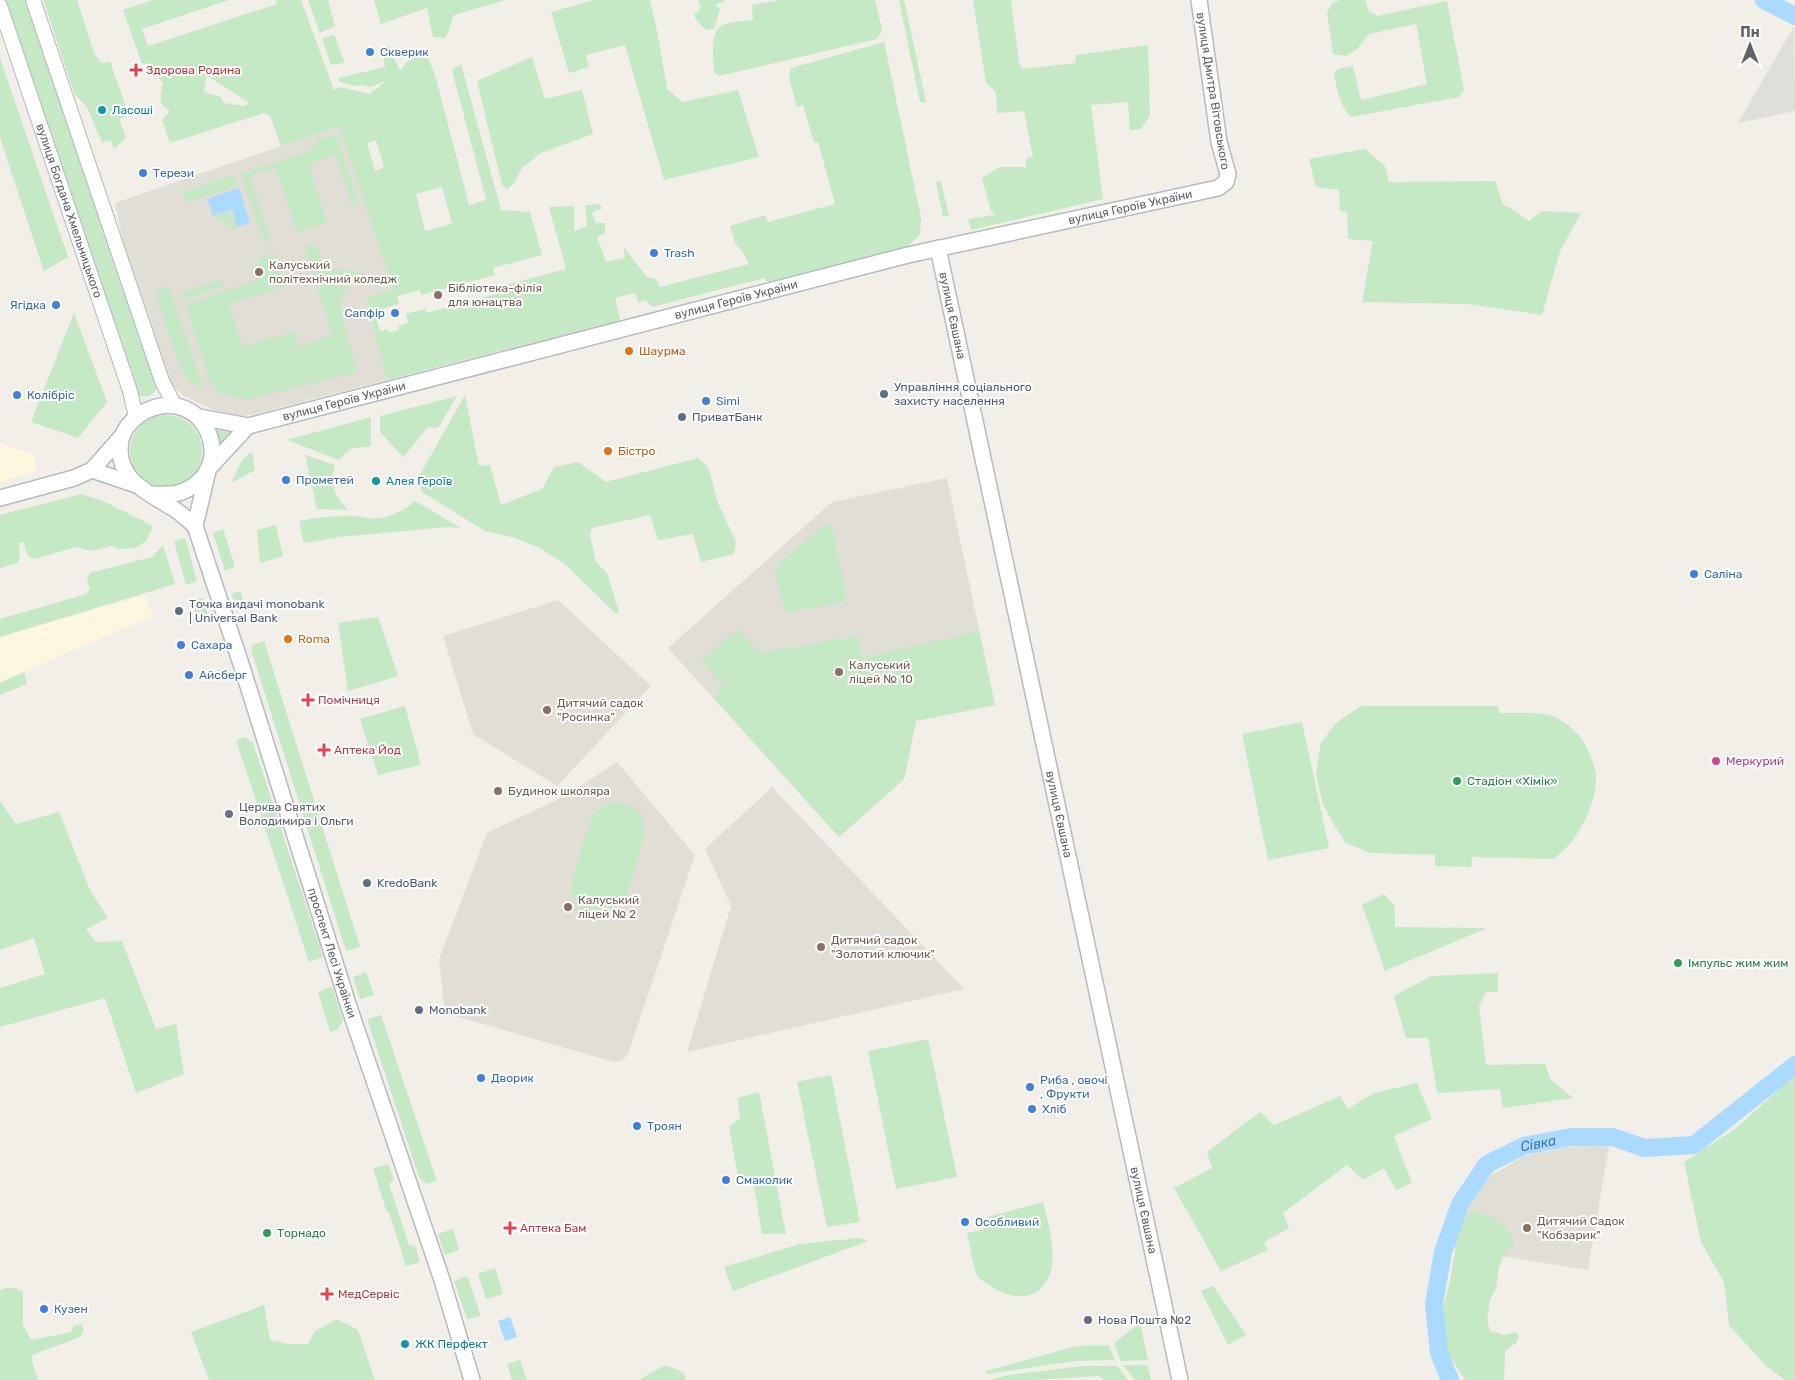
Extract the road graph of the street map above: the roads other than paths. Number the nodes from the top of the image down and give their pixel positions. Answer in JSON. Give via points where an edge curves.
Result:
{"nodes":[{"id":1,"x":33,"y":0,"type":"edge"},
{"id":2,"x":1199,"y":0,"type":"edge"},
{"id":3,"x":0,"y":6,"type":"edge"},
{"id":4,"x":1226,"y":182,"type":"joint"},
{"id":5,"x":938,"y":248,"type":"junction"},
{"id":6,"x":175,"y":406,"type":"junction"},
{"id":7,"x":136,"y":417,"type":"junction"},
{"id":8,"x":199,"y":417,"type":"junction"},
{"id":9,"x":248,"y":426,"type":"junction"},
{"id":10,"x":122,"y":436,"type":"junction"},
{"id":11,"x":210,"y":469,"type":"junction"},
{"id":12,"x":92,"y":470,"type":"junction"},
{"id":13,"x":137,"y":486,"type":"junction"},
{"id":14,"x":150,"y":494,"type":"junction"},
{"id":15,"x":0,"y":498,"type":"edge"},
{"id":16,"x":195,"y":526,"type":"junction"},
{"id":17,"x":472,"y":1380,"type":"edge"},
{"id":18,"x":1180,"y":1380,"type":"edge"}],
"edges":[{"from":1,"to":6,"type":"street","via":[[162,381]]},
{"from":2,"to":4,"type":"main road","name":"вулиця Дмитра Вітовського","via":[[1219,142],[1228,174]]},
{"from":3,"to":7,"type":"street","name":"вулиця Богдана Хмельницького"},
{"from":4,"to":5,"type":"main road","name":"вулиця Героїв України","via":[[1206,191]]},
{"from":5,"to":9,"type":"main road","name":"вулиця Героїв України"},
{"from":5,"to":18,"type":"main road","name":"вулиця Євшана"},
{"from":6,"to":7,"type":"main road","via":[[162,406]]},
{"from":6,"to":8,"type":"main road"},
{"from":7,"to":10,"type":"main road"},
{"from":8,"to":9,"type":"main road","name":"вулиця Героїв України"},
{"from":8,"to":11,"type":"main road","via":[[211,442]]},
{"from":9,"to":11,"type":"main road"},
{"from":10,"to":12,"type":"main road"},
{"from":10,"to":13,"type":"main road","via":[[122,462],[127,475]]},
{"from":11,"to":14,"type":"main road","via":[[184,491]]},
{"from":11,"to":16,"type":"main road"},
{"from":12,"to":13,"type":"main road"},
{"from":12,"to":15,"type":"main road"},
{"from":13,"to":14,"type":"main road"},
{"from":14,"to":16,"type":"main road"},
{"from":16,"to":17,"type":"main road","name":"проспект Лесі Українки"}]}
